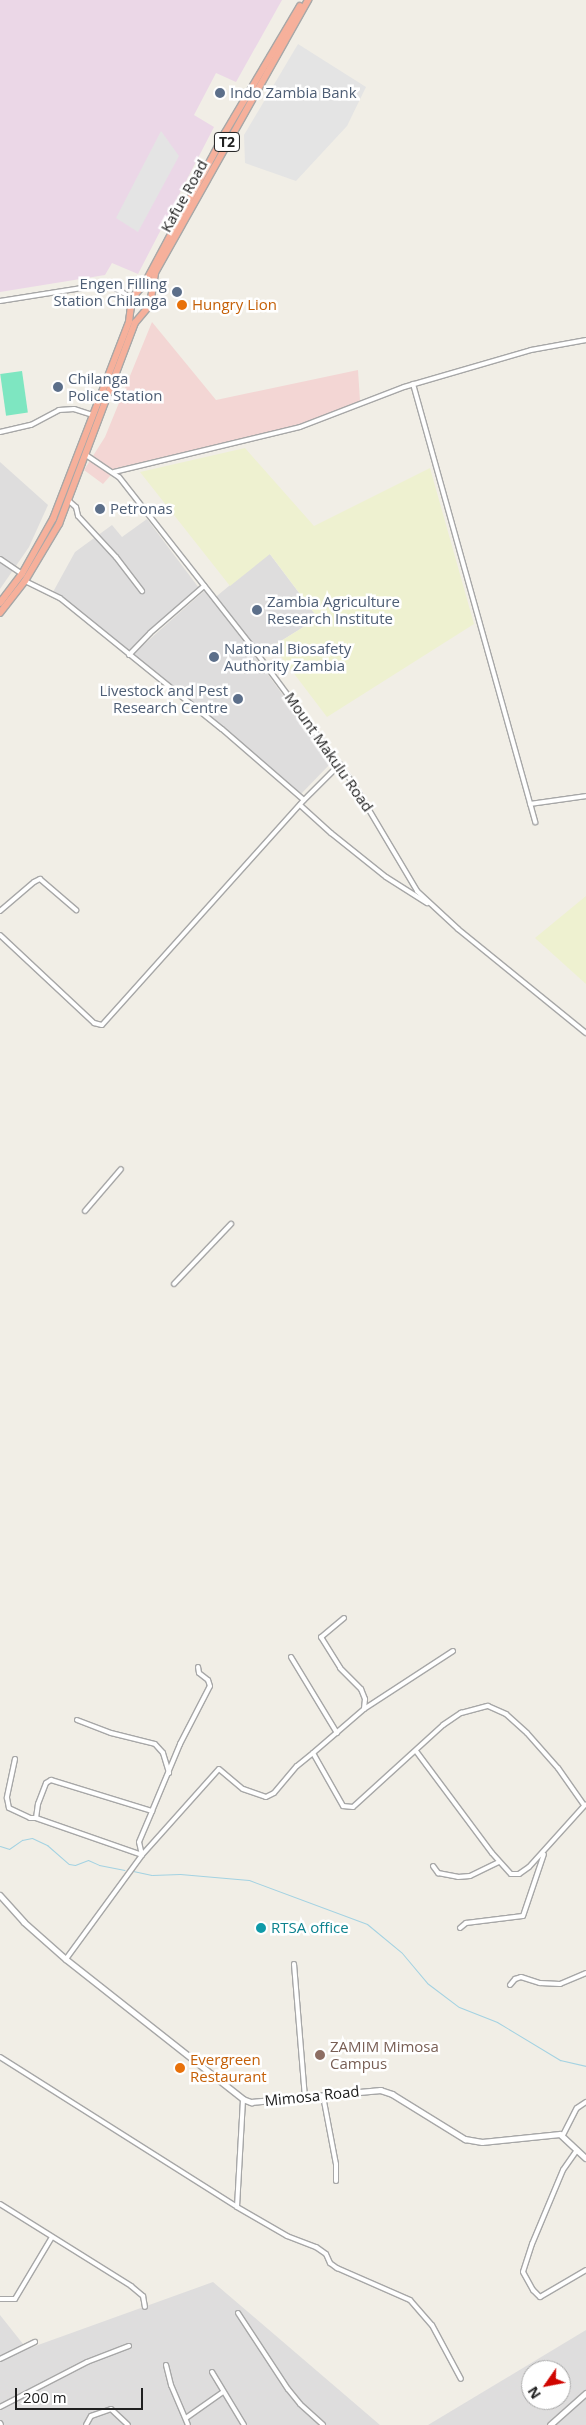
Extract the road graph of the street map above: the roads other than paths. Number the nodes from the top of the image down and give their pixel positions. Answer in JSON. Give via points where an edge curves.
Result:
{"nodes":[{"id":1,"x":304,"y":0,"type":"edge"},
{"id":2,"x":308,"y":0,"type":"edge"},
{"id":3,"x":134,"y":299,"type":"junction"},
{"id":4,"x":0,"y":301,"type":"edge"},
{"id":5,"x":150,"y":302,"type":"junction"},
{"id":6,"x":144,"y":312,"type":"junction"},
{"id":7,"x":586,"y":340,"type":"edge"},
{"id":8,"x":413,"y":384,"type":"junction"},
{"id":9,"x":93,"y":415,"type":"junction"},
{"id":10,"x":0,"y":432,"type":"edge"},
{"id":11,"x":86,"y":455,"type":"junction"},
{"id":12,"x":114,"y":472,"type":"junction"},
{"id":13,"x":69,"y":501,"type":"junction"},
{"id":14,"x":0,"y":559,"type":"edge"},
{"id":15,"x":22,"y":574,"type":"junction"},
{"id":16,"x":26,"y":581,"type":"junction"},
{"id":17,"x":204,"y":586,"type":"junction"},
{"id":18,"x":142,"y":591,"type":"dead end"},
{"id":19,"x":0,"y":603,"type":"edge"},
{"id":20,"x":0,"y":613,"type":"edge"},
{"id":21,"x":129,"y":655,"type":"junction"},
{"id":22,"x":340,"y":764,"type":"junction"},
{"id":23,"x":586,"y":796,"type":"edge"},
{"id":24,"x":304,"y":800,"type":"junction"},
{"id":25,"x":300,"y":804,"type":"junction"},
{"id":26,"x":530,"y":804,"type":"junction"},
{"id":27,"x":535,"y":822,"type":"dead end"},
{"id":28,"x":431,"y":906,"type":"junction"},
{"id":29,"x":76,"y":910,"type":"dead end"},
{"id":30,"x":0,"y":911,"type":"edge"},
{"id":31,"x":0,"y":934,"type":"edge"},
{"id":32,"x":586,"y":1033,"type":"edge"},
{"id":33,"x":121,"y":1169,"type":"dead end"},
{"id":34,"x":85,"y":1211,"type":"dead end"},
{"id":35,"x":231,"y":1224,"type":"dead end"},
{"id":36,"x":174,"y":1284,"type":"dead end"},
{"id":37,"x":344,"y":1618,"type":"dead end"},
{"id":38,"x":452,"y":1652,"type":"dead end"},
{"id":39,"x":291,"y":1657,"type":"dead end"},
{"id":40,"x":198,"y":1667,"type":"dead end"},
{"id":41,"x":364,"y":1709,"type":"junction"},
{"id":42,"x":77,"y":1720,"type":"dead end"},
{"id":43,"x":337,"y":1733,"type":"junction"},
{"id":44,"x":416,"y":1751,"type":"junction"},
{"id":45,"x":314,"y":1753,"type":"junction"},
{"id":46,"x":15,"y":1759,"type":"dead end"},
{"id":47,"x":169,"y":1773,"type":"junction"},
{"id":48,"x":585,"y":1804,"type":"edge"},
{"id":49,"x":152,"y":1811,"type":"junction"},
{"id":50,"x":36,"y":1818,"type":"junction"},
{"id":51,"x":544,"y":1852,"type":"junction"},
{"id":52,"x":142,"y":1855,"type":"junction"},
{"id":53,"x":499,"y":1862,"type":"junction"},
{"id":54,"x":433,"y":1866,"type":"dead end"},
{"id":55,"x":0,"y":1895,"type":"edge"},
{"id":56,"x":460,"y":1928,"type":"dead end"},
{"id":57,"x":66,"y":1959,"type":"junction"},
{"id":58,"x":294,"y":1964,"type":"dead end"},
{"id":59,"x":586,"y":1973,"type":"edge"},
{"id":60,"x":510,"y":1985,"type":"dead end"},
{"id":61,"x":0,"y":2057,"type":"edge"},
{"id":62,"x":323,"y":2096,"type":"junction"},
{"id":63,"x":304,"y":2098,"type":"junction"},
{"id":64,"x":243,"y":2099,"type":"junction"},
{"id":65,"x":586,"y":2102,"type":"edge"},
{"id":66,"x":563,"y":2135,"type":"junction"},
{"id":67,"x":577,"y":2150,"type":"junction"},
{"id":68,"x":586,"y":2158,"type":"edge"},
{"id":69,"x":336,"y":2181,"type":"dead end"},
{"id":70,"x":0,"y":2204,"type":"edge"},
{"id":71,"x":237,"y":2207,"type":"junction"},
{"id":72,"x":52,"y":2237,"type":"junction"},
{"id":73,"x":586,"y":2270,"type":"edge"},
{"id":74,"x":0,"y":2299,"type":"edge"},
{"id":75,"x":145,"y":2307,"type":"dead end"},
{"id":76,"x":238,"y":2313,"type":"dead end"},
{"id":77,"x":35,"y":2342,"type":"dead end"},
{"id":78,"x":129,"y":2346,"type":"dead end"},
{"id":79,"x":0,"y":2359,"type":"edge"},
{"id":80,"x":166,"y":2365,"type":"dead end"},
{"id":81,"x":212,"y":2372,"type":"dead end"},
{"id":82,"x":461,"y":2379,"type":"dead end"},
{"id":83,"x":223,"y":2392,"type":"junction"},
{"id":84,"x":586,"y":2393,"type":"edge"},
{"id":85,"x":0,"y":2407,"type":"edge"},
{"id":86,"x":186,"y":2418,"type":"junction"},
{"id":87,"x":86,"y":2425,"type":"edge"},
{"id":88,"x":128,"y":2425,"type":"edge"},
{"id":89,"x":188,"y":2425,"type":"edge"},
{"id":90,"x":244,"y":2425,"type":"edge"},
{"id":91,"x":323,"y":2425,"type":"edge"},
{"id":92,"x":550,"y":2425,"type":"edge"}],
"edges":[{"from":1,"to":3,"type":"highway","name":"Kafue Road","number":"T2","via":[[225,133]]},
{"from":2,"to":5,"type":"highway","name":"Kafue Road","number":"T2","via":[[155,273]]},
{"from":3,"to":4,"type":"street","via":[[101,285]]},
{"from":3,"to":5,"type":"highway","via":[[144,294]]},
{"from":3,"to":6,"type":"highway","via":[[136,312]]},
{"from":3,"to":9,"type":"highway","name":"Kafue Road","number":"T2","via":[[129,322]]},
{"from":5,"to":6,"type":"highway"},
{"from":6,"to":11,"type":"highway","via":[[135,323]]},
{"from":7,"to":8,"type":"street","via":[[531,350]]},
{"from":8,"to":12,"type":"street","via":[[300,427]]},
{"from":8,"to":26,"type":"street"},
{"from":9,"to":10,"type":"street","via":[[74,409],[60,410],[31,425]]},
{"from":9,"to":15,"type":"highway","name":"Kafue Road","number":"T2","via":[[53,519]]},
{"from":11,"to":12,"type":"street","name":"Mount Makulu Road"},
{"from":11,"to":13,"type":"highway"},
{"from":12,"to":17,"type":"street","name":"Mount Makulu Road"},
{"from":13,"to":16,"type":"highway"},
{"from":13,"to":18,"type":"street"},
{"from":14,"to":15,"type":"street"},
{"from":15,"to":19,"type":"highway","name":"Kafue Road","number":"T2"},
{"from":16,"to":20,"type":"highway"},
{"from":16,"to":21,"type":"street","via":[[60,598]]},
{"from":17,"to":21,"type":"street"},
{"from":17,"to":22,"type":"street","name":"Mount Makulu Road"},
{"from":21,"to":24,"type":"street"},
{"from":22,"to":24,"type":"street"},
{"from":22,"to":28,"type":"street","name":"Mount Makulu Road","via":[[411,882]]},
{"from":23,"to":26,"type":"street"},
{"from":24,"to":25,"type":"street"},
{"from":25,"to":28,"type":"street","via":[[386,877]]},
{"from":25,"to":31,"type":"street","via":[[102,1025],[94,1023]]},
{"from":26,"to":27,"type":"street"},
{"from":28,"to":32,"type":"street","name":"Mount Makulu Road"},
{"from":29,"to":30,"type":"street","via":[[40,879]]},
{"from":33,"to":34,"type":"street"},
{"from":35,"to":36,"type":"street"},
{"from":37,"to":41,"type":"street","via":[[321,1637],[340,1668],[361,1689]]},
{"from":38,"to":41,"type":"street"},
{"from":39,"to":43,"type":"street"},
{"from":40,"to":47,"type":"street","via":[[210,1686]]},
{"from":41,"to":43,"type":"street"},
{"from":42,"to":47,"type":"street","via":[[110,1733],[155,1744],[164,1753]]},
{"from":43,"to":45,"type":"street"},
{"from":44,"to":45,"type":"street","via":[[352,1808],[339,1800]]},
{"from":44,"to":48,"type":"street","via":[[460,1713],[481,1706],[496,1708],[516,1722],[542,1748]]},
{"from":44,"to":53,"type":"street"},
{"from":45,"to":52,"type":"street","via":[[266,1797],[243,1789],[219,1769]]},
{"from":46,"to":50,"type":"street","via":[[7,1803],[10,1808]]},
{"from":47,"to":49,"type":"street"},
{"from":48,"to":51,"type":"street"},
{"from":49,"to":50,"type":"street","via":[[51,1780],[43,1790]]},
{"from":49,"to":52,"type":"street","via":[[139,1842]]},
{"from":50,"to":52,"type":"street"},
{"from":51,"to":53,"type":"street","via":[[519,1874],[511,1874]]},
{"from":51,"to":56,"type":"street","via":[[525,1914],[516,1919],[466,1923]]},
{"from":52,"to":57,"type":"street"},
{"from":53,"to":54,"type":"street","via":[[470,1876],[458,1877],[438,1873]]},
{"from":55,"to":57,"type":"street","name":"Mimosa Road","via":[[24,1922]]},
{"from":57,"to":64,"type":"street","name":"Mimosa Road"},
{"from":58,"to":63,"type":"street"},
{"from":59,"to":60,"type":"street","via":[[560,1984],[540,1983],[521,1977]]},
{"from":61,"to":71,"type":"street"},
{"from":62,"to":63,"type":"street","name":"Mimosa Road"},
{"from":62,"to":66,"type":"street","name":"Mimosa Road","via":[[380,2090],[473,2141]]},
{"from":62,"to":69,"type":"street","via":[[336,2164]]},
{"from":63,"to":64,"type":"street","name":"Mimosa Road","via":[[251,2102]]},
{"from":64,"to":71,"type":"street"},
{"from":65,"to":66,"type":"street","via":[[578,2108]]},
{"from":66,"to":67,"type":"street"},
{"from":67,"to":68,"type":"street"},
{"from":67,"to":73,"type":"street","via":[[563,2170],[523,2272],[540,2297]]},
{"from":70,"to":72,"type":"street"},
{"from":71,"to":82,"type":"street","via":[[326,2254],[337,2268],[410,2300],[432,2325]]},
{"from":72,"to":74,"type":"street","via":[[15,2300]]},
{"from":72,"to":75,"type":"street","via":[[131,2286],[142,2296]]},
{"from":76,"to":91,"type":"street","via":[[288,2389]]},
{"from":77,"to":79,"type":"street"},
{"from":78,"to":85,"type":"street","via":[[87,2362]]},
{"from":80,"to":86,"type":"street"},
{"from":81,"to":83,"type":"street"},
{"from":83,"to":86,"type":"street"},
{"from":83,"to":90,"type":"street"},
{"from":84,"to":92,"type":"street"},
{"from":86,"to":89,"type":"street"},
{"from":87,"to":88,"type":"street","via":[[91,2416],[111,2409]]}]}
